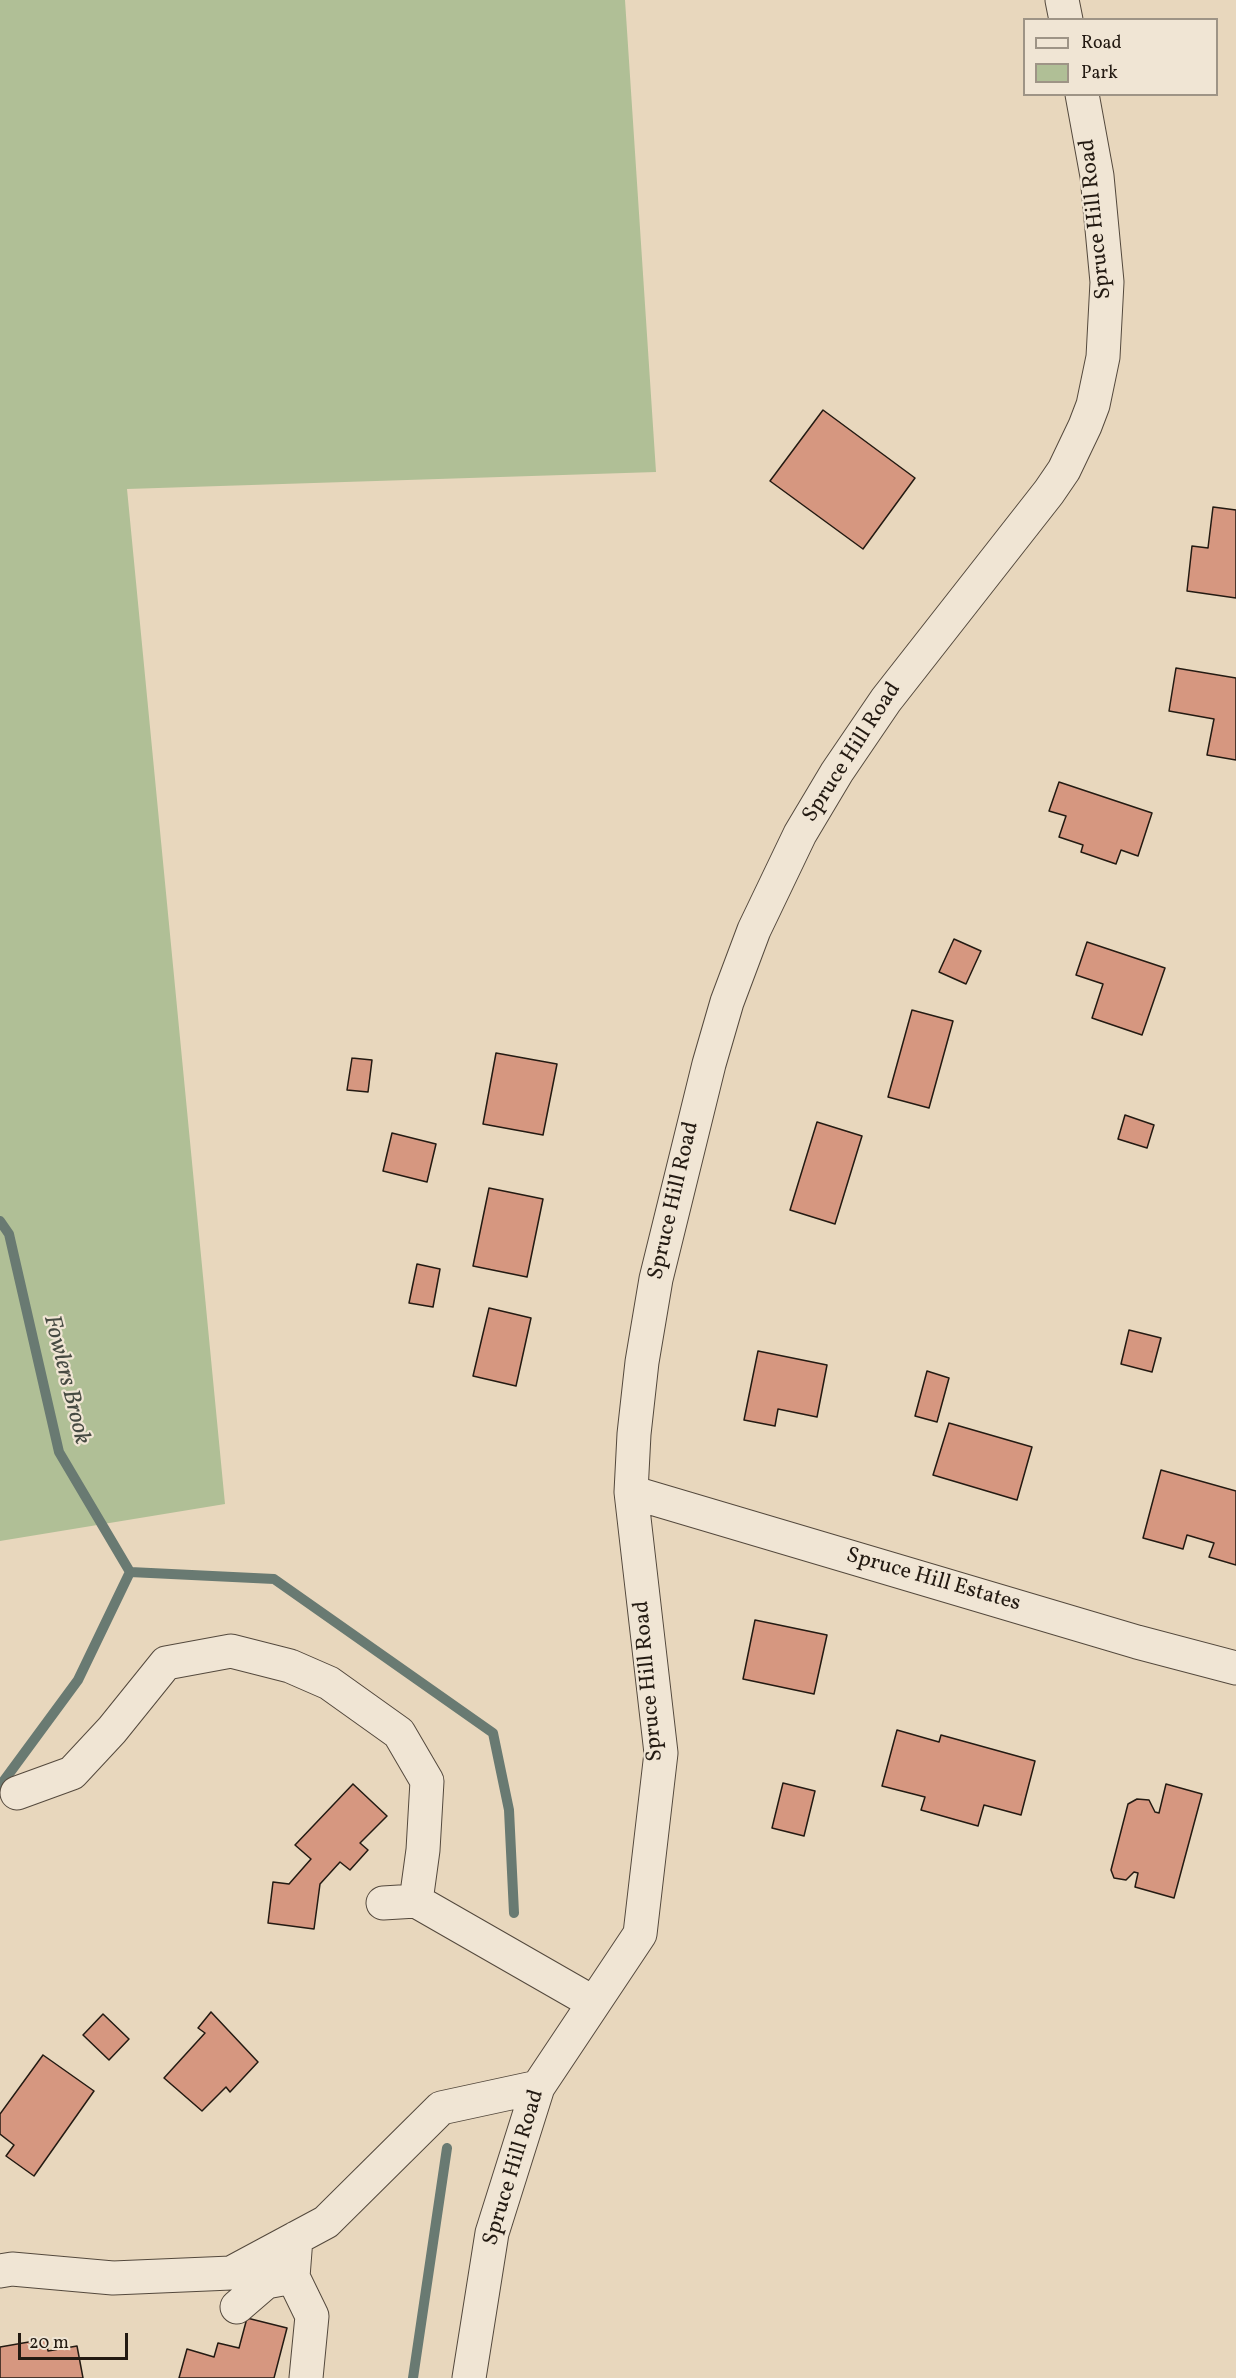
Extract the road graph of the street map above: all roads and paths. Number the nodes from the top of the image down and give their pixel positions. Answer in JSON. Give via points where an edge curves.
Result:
{"nodes":[{"id":1,"x":1062,"y":0,"type":"edge"},
{"id":2,"x":1066,"y":18,"type":"edge"},
{"id":3,"x":1082,"y":96,"type":"edge"},
{"id":4,"x":631,"y":1492,"type":"junction"},
{"id":5,"x":1236,"y":1668,"type":"edge"},
{"id":6,"x":18,"y":1793,"type":"dead end"},
{"id":7,"x":416,"y":1901,"type":"junction"},
{"id":8,"x":383,"y":1903,"type":"dead end"},
{"id":9,"x":594,"y":2002,"type":"junction"},
{"id":10,"x":538,"y":2087,"type":"junction"},
{"id":11,"x":296,"y":2238,"type":"junction"},
{"id":12,"x":0,"y":2271,"type":"edge"},
{"id":13,"x":293,"y":2277,"type":"junction"},
{"id":14,"x":237,"y":2307,"type":"dead end"},
{"id":15,"x":306,"y":2378,"type":"edge"},
{"id":16,"x":469,"y":2378,"type":"edge"}],
"edges":[{"from":1,"to":2,"type":"street"},
{"from":3,"to":4,"type":"street","name":"Spruce Hill Road","via":[[1097,176],[1107,282],[1103,357],[1093,405],[1077,446],[1049,492],[860,737],[800,834],[754,930],[727,1002],[666,1237],[642,1362]]},
{"from":4,"to":5,"type":"street","name":"Spruce Hill Estates"},
{"from":4,"to":9,"type":"street","name":"Spruce Hill Road","via":[[661,1753],[640,1934]]},
{"from":6,"to":7,"type":"street","via":[[72,1773],[166,1663],[231,1651],[290,1666],[329,1683],[399,1733],[427,1781]]},
{"from":7,"to":8,"type":"street"},
{"from":7,"to":9,"type":"street"},
{"from":9,"to":10,"type":"street","name":"Spruce Hill Road"},
{"from":10,"to":11,"type":"street","via":[[441,2108],[326,2222]]},
{"from":10,"to":16,"type":"street","name":"Spruce Hill Road","via":[[492,2233]]},
{"from":11,"to":12,"type":"street","via":[[231,2273],[113,2278]]},
{"from":11,"to":13,"type":"street"},
{"from":13,"to":14,"type":"street","via":[[266,2282]]},
{"from":13,"to":15,"type":"street","via":[[312,2316]]}]}
